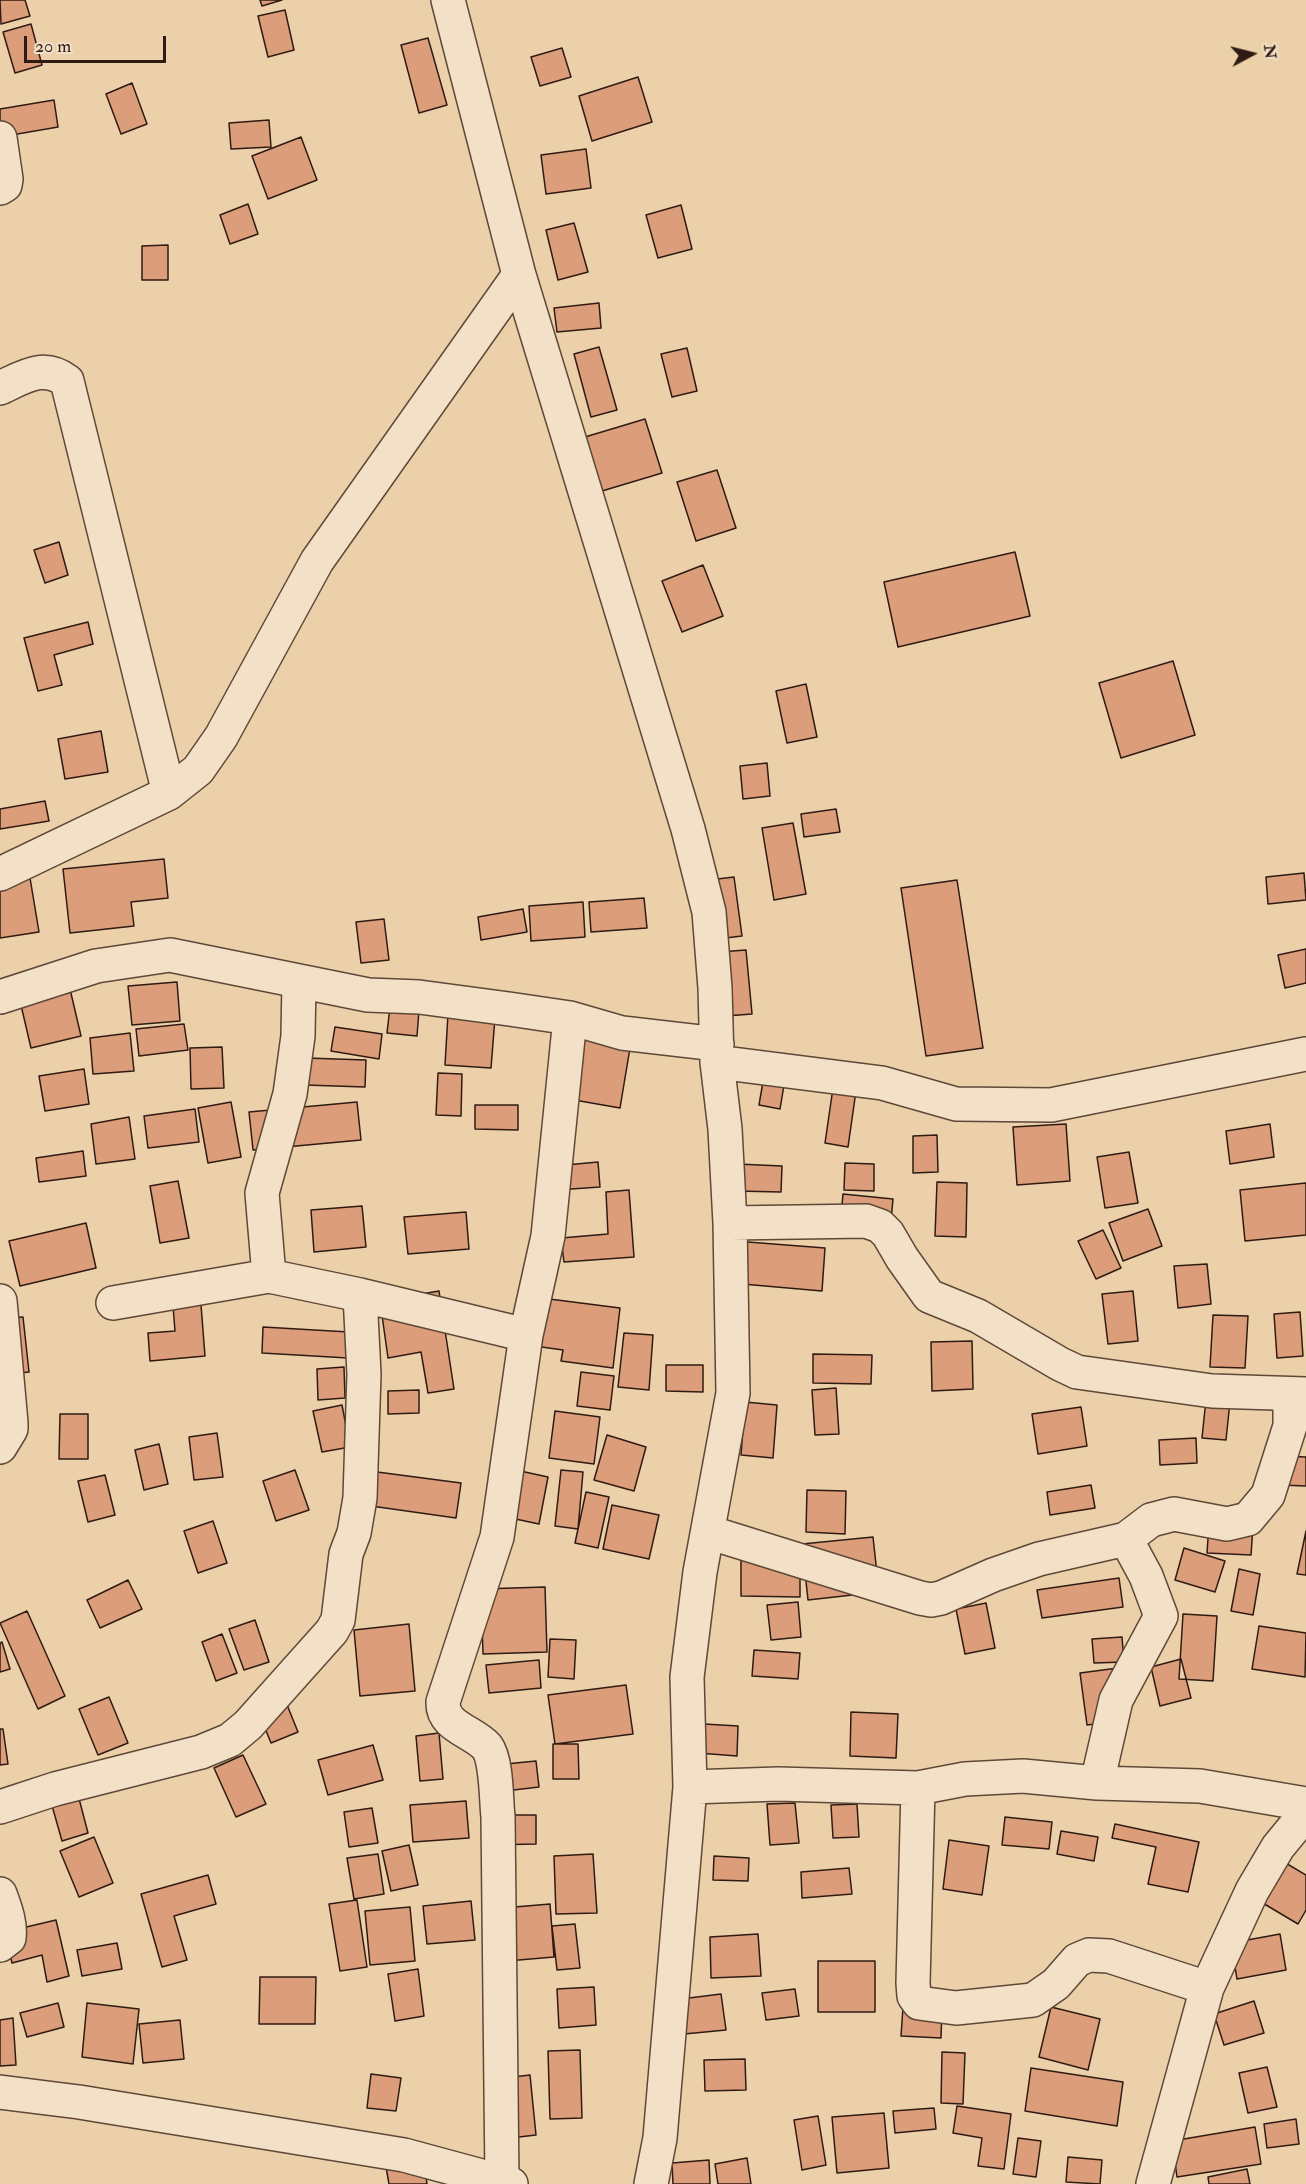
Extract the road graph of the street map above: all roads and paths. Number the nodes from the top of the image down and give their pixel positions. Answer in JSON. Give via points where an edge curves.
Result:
{"nodes":[{"id":1,"x":448,"y":0,"type":"edge"},
{"id":2,"x":0,"y":138,"type":"edge"},
{"id":3,"x":0,"y":188,"type":"edge"},
{"id":4,"x":519,"y":275,"type":"junction"},
{"id":5,"x":0,"y":387,"type":"edge"},
{"id":6,"x":170,"y":793,"type":"junction"},
{"id":7,"x":0,"y":874,"type":"edge"},
{"id":8,"x":300,"y":981,"type":"junction"},
{"id":9,"x":0,"y":997,"type":"edge"},
{"id":10,"x":570,"y":1018,"type":"junction"},
{"id":11,"x":717,"y":1053,"type":"junction"},
{"id":12,"x":1306,"y":1054,"type":"edge"},
{"id":13,"x":730,"y":1223,"type":"junction"},
{"id":14,"x":269,"y":1276,"type":"junction"},
{"id":15,"x":360,"y":1295,"type":"junction"},
{"id":16,"x":0,"y":1301,"type":"edge"},
{"id":17,"x":113,"y":1303,"type":"dead end"},
{"id":18,"x":526,"y":1335,"type":"junction"},
{"id":19,"x":1298,"y":1394,"type":"edge"},
{"id":20,"x":0,"y":1447,"type":"edge"},
{"id":21,"x":708,"y":1532,"type":"junction"},
{"id":22,"x":1126,"y":1539,"type":"junction"},
{"id":23,"x":1097,"y":1783,"type":"junction"},
{"id":24,"x":690,"y":1787,"type":"junction"},
{"id":25,"x":918,"y":1788,"type":"junction"},
{"id":26,"x":1306,"y":1804,"type":"edge"},
{"id":27,"x":0,"y":1807,"type":"edge"},
{"id":28,"x":1306,"y":1813,"type":"edge"},
{"id":29,"x":0,"y":1894,"type":"edge"},
{"id":30,"x":0,"y":1945,"type":"edge"},
{"id":31,"x":1207,"y":1988,"type":"junction"},
{"id":32,"x":0,"y":2092,"type":"edge"},
{"id":33,"x":506,"y":2183,"type":"edge"},
{"id":34,"x":651,"y":2184,"type":"edge"},
{"id":35,"x":1153,"y":2184,"type":"edge"}],
"edges":[{"from":1,"to":4,"type":"street"},
{"from":2,"to":3,"type":"street","via":[[6,179]]},
{"from":4,"to":6,"type":"street","via":[[318,561],[221,737],[198,770]]},
{"from":4,"to":11,"type":"street","via":[[691,840],[709,912]]},
{"from":5,"to":6,"type":"street","via":[[40,371],[57,373],[67,381]]},
{"from":6,"to":7,"type":"street"},
{"from":8,"to":9,"type":"street","via":[[170,955],[96,966]]},
{"from":8,"to":10,"type":"street","via":[[368,995],[418,997]]},
{"from":8,"to":14,"type":"street","via":[[290,1094],[262,1193]]},
{"from":10,"to":11,"type":"street"},
{"from":10,"to":18,"type":"street","via":[[548,1236]]},
{"from":11,"to":12,"type":"street","via":[[882,1083],[956,1104],[1051,1105]]},
{"from":11,"to":13,"type":"street"},
{"from":13,"to":19,"type":"street","via":[[866,1221],[880,1226],[929,1296],[978,1316],[1077,1372],[1212,1391]]},
{"from":13,"to":21,"type":"street","via":[[733,1393]]},
{"from":14,"to":15,"type":"street"},
{"from":14,"to":17,"type":"street"},
{"from":15,"to":18,"type":"street"},
{"from":15,"to":27,"type":"street","via":[[364,1374],[360,1498],[346,1554],[338,1620],[332,1631],[230,1740],[201,1752]]},
{"from":16,"to":20,"type":"street","via":[[11,1423]]},
{"from":18,"to":33,"type":"street","via":[[497,1537],[443,1702],[448,1719],[487,1748],[492,1758],[498,1817]]},
{"from":19,"to":22,"type":"street","via":[[1268,1495],[1248,1519],[1227,1524],[1174,1514],[1151,1520]]},
{"from":21,"to":22,"type":"street","via":[[931,1600],[1039,1560]]},
{"from":21,"to":24,"type":"street","via":[[687,1677]]},
{"from":22,"to":23,"type":"street","via":[[1161,1616],[1116,1700]]},
{"from":23,"to":25,"type":"street","via":[[1023,1776],[965,1779]]},
{"from":23,"to":26,"type":"street","via":[[1200,1786]]},
{"from":24,"to":25,"type":"street","via":[[778,1784]]},
{"from":24,"to":34,"type":"street","via":[[660,2138]]},
{"from":25,"to":31,"type":"street","via":[[913,1983],[919,2003],[956,2008],[1033,2000],[1056,1984],[1077,1960],[1089,1955],[1109,1956]]},
{"from":28,"to":31,"type":"street","via":[[1278,1847],[1252,1891]]},
{"from":29,"to":30,"type":"street","via":[[8,1918],[9,1938]]},
{"from":31,"to":35,"type":"street"},
{"from":32,"to":33,"type":"street","via":[[404,2155]]}]}
